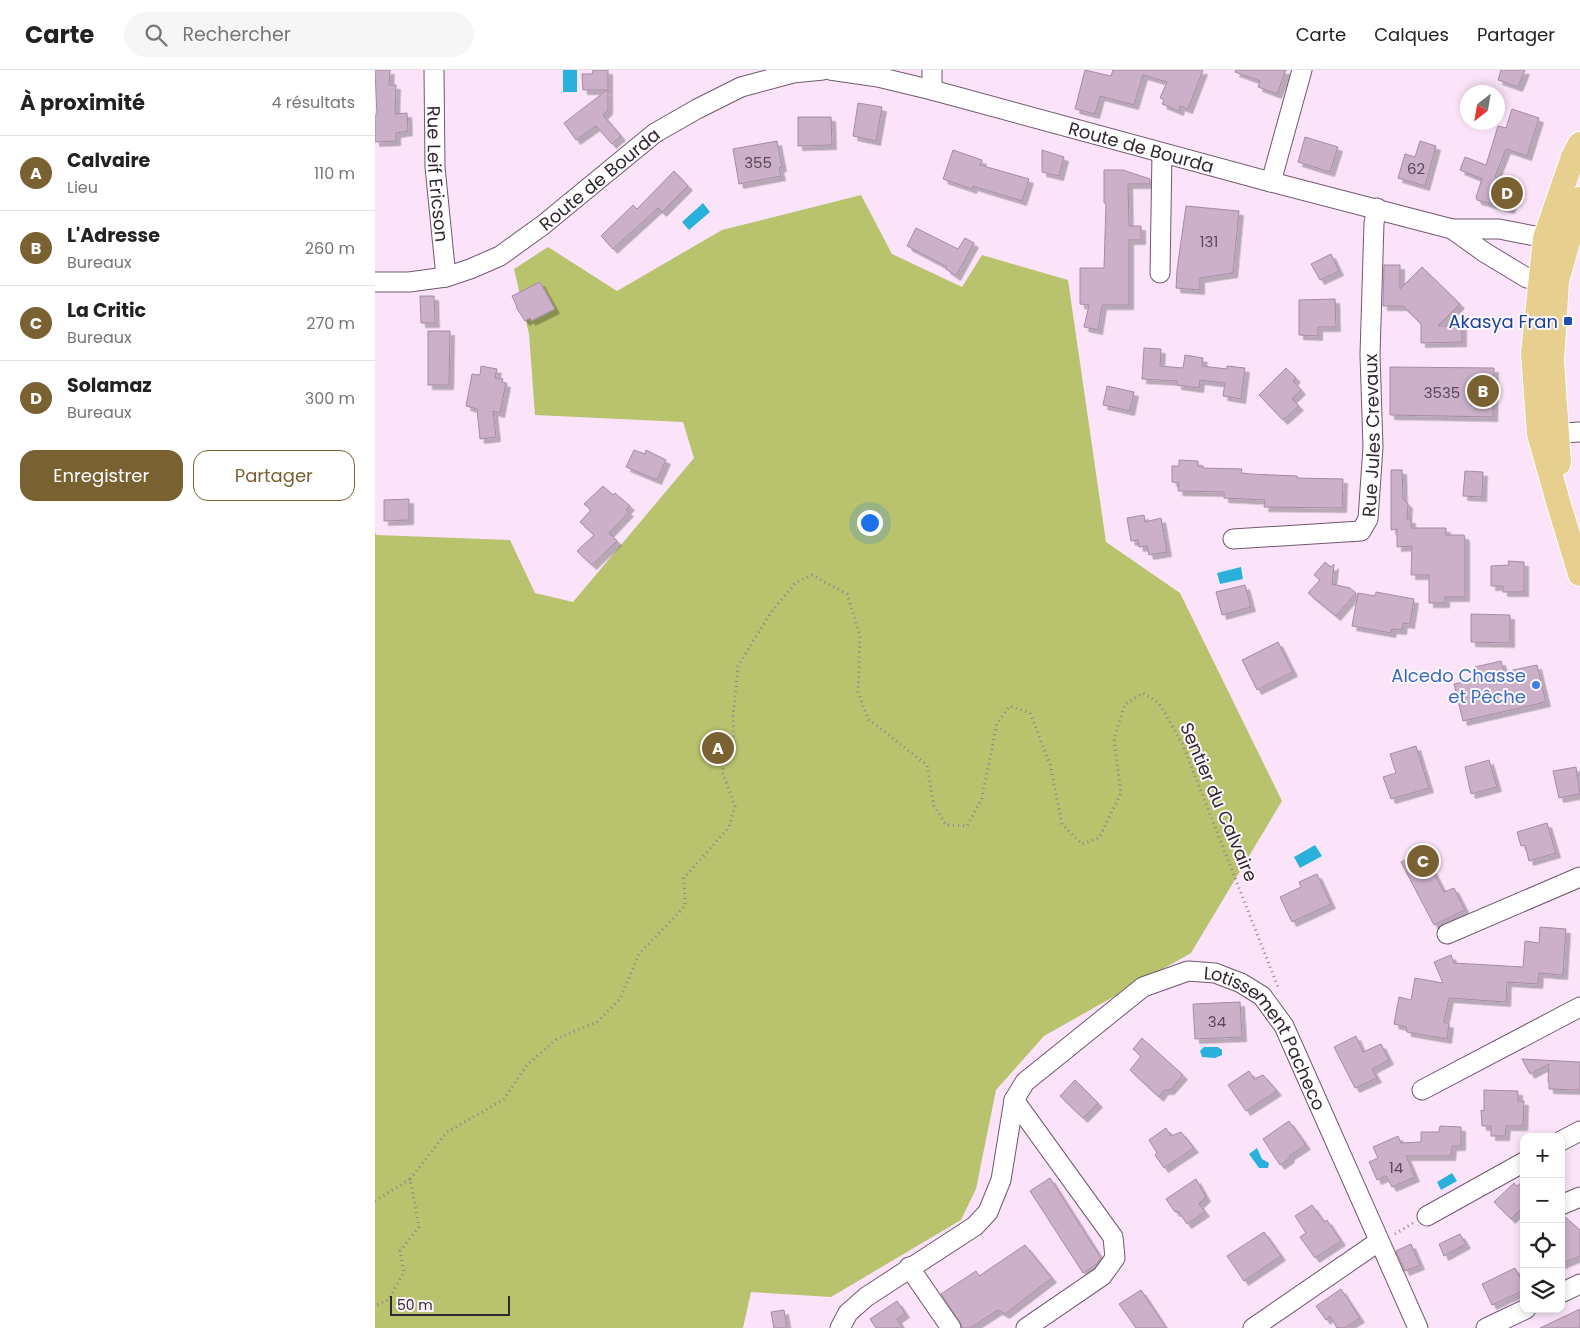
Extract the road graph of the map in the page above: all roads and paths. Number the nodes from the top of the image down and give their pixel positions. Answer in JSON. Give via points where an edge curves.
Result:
{"nodes":[{"id":1,"x":434,"y":70,"type":"edge"},
{"id":2,"x":823,"y":70,"type":"edge"},
{"id":3,"x":830,"y":70,"type":"edge"},
{"id":4,"x":932,"y":70,"type":"edge"},
{"id":5,"x":1302,"y":70,"type":"edge"},
{"id":6,"x":793,"y":72,"type":"edge"},
{"id":7,"x":932,"y":90,"type":"junction"},
{"id":8,"x":1580,"y":144,"type":"edge"},
{"id":9,"x":1162,"y":153,"type":"junction"},
{"id":10,"x":1271,"y":182,"type":"junction"},
{"id":11,"x":1580,"y":199,"type":"edge"},
{"id":12,"x":1377,"y":208,"type":"junction"},
{"id":13,"x":1452,"y":228,"type":"junction"},
{"id":14,"x":1556,"y":243,"type":"junction"},
{"id":15,"x":1160,"y":273,"type":"dead end"},
{"id":16,"x":446,"y":276,"type":"junction"},
{"id":17,"x":1548,"y":281,"type":"junction"},
{"id":18,"x":375,"y":282,"type":"edge"},
{"id":19,"x":1580,"y":432,"type":"edge"},
{"id":20,"x":1548,"y":433,"type":"junction"},
{"id":21,"x":1233,"y":539,"type":"dead end"},
{"id":22,"x":1580,"y":574,"type":"edge"},
{"id":23,"x":1580,"y":877,"type":"edge"},
{"id":24,"x":1447,"y":934,"type":"dead end"},
{"id":25,"x":1282,"y":996,"type":"dead end"},
{"id":26,"x":1580,"y":1007,"type":"edge"},
{"id":27,"x":1422,"y":1090,"type":"dead end"},
{"id":28,"x":1014,"y":1100,"type":"junction"},
{"id":29,"x":1580,"y":1131,"type":"edge"},
{"id":30,"x":1565,"y":1139,"type":"edge"},
{"id":31,"x":1520,"y":1164,"type":"edge"},
{"id":32,"x":410,"y":1179,"type":"junction"},
{"id":33,"x":1580,"y":1197,"type":"edge"},
{"id":34,"x":375,"y":1202,"type":"edge"},
{"id":35,"x":1565,"y":1203,"type":"edge"},
{"id":36,"x":1427,"y":1216,"type":"joint"},
{"id":37,"x":1378,"y":1242,"type":"junction"},
{"id":38,"x":909,"y":1267,"type":"junction"},
{"id":39,"x":1580,"y":1284,"type":"edge"},
{"id":40,"x":1565,"y":1291,"type":"edge"},
{"id":41,"x":375,"y":1306,"type":"edge"},
{"id":42,"x":1520,"y":1312,"type":"edge"},
{"id":43,"x":840,"y":1328,"type":"edge"},
{"id":44,"x":951,"y":1328,"type":"edge"},
{"id":45,"x":1026,"y":1328,"type":"edge"},
{"id":46,"x":1253,"y":1328,"type":"edge"},
{"id":47,"x":1418,"y":1328,"type":"edge"},
{"id":48,"x":1487,"y":1328,"type":"edge"}],
"edges":[{"from":1,"to":16,"type":"street","name":"Rue Leif Ericson","via":[[435,167]]},
{"from":2,"to":6,"type":"street","name":"Route de Bourda"},
{"from":3,"to":7,"type":"street","name":"Route de Bourda"},
{"from":4,"to":7,"type":"street"},
{"from":5,"to":10,"type":"street"},
{"from":6,"to":16,"type":"street","name":"Route de Bourda","via":[[741,87],[655,133],[500,256]]},
{"from":7,"to":9,"type":"street","name":"Route de Bourda"},
{"from":8,"to":14,"type":"main road","via":[[1573,157]]},
{"from":9,"to":10,"type":"street","name":"Route de Bourda"},
{"from":9,"to":15,"type":"street"},
{"from":10,"to":12,"type":"street","name":"Route de Bourda"},
{"from":11,"to":14,"type":"main road"},
{"from":12,"to":13,"type":"street","name":"Route de Bourda"},
{"from":12,"to":21,"type":"street","name":"Rue Jules Crevaux","via":[[1370,355],[1373,446],[1368,519],[1361,531]]},
{"from":13,"to":14,"type":"street","name":"Route de Bourda","via":[[1499,230]]},
{"from":13,"to":17,"type":"street","name":"Route de Bourda","via":[[1527,278]]},
{"from":14,"to":17,"type":"main road"},
{"from":16,"to":18,"type":"street","name":"Route de Bourda","via":[[409,282]]},
{"from":17,"to":20,"type":"main road","via":[[1533,354]]},
{"from":19,"to":20,"type":"street"},
{"from":20,"to":22,"type":"main road","via":[[1559,505]]},
{"from":23,"to":24,"type":"street"},
{"from":25,"to":32,"type":"path","name":"Sentier du Calvaire","via":[[1183,743],[1159,702],[1143,693],[1125,704],[1114,739],[1121,793],[1099,838],[1082,844],[1062,824],[1050,764],[1029,714],[1010,706],[997,723],[981,798],[967,826],[946,824],[935,806],[927,765],[868,719],[858,692],[860,635],[847,594],[812,575],[795,584],[770,614],[738,666],[734,744],[722,770],[735,806],[729,827],[685,878],[685,906],[639,954],[620,999],[597,1022],[558,1038],[527,1065],[503,1100],[447,1132]]},
{"from":26,"to":27,"type":"street"},
{"from":28,"to":37,"type":"street","name":"Lotissement Pacheco","via":[[1025,1082],[1143,987],[1188,971],[1215,973],[1241,983],[1262,996],[1284,1026]]},
{"from":28,"to":38,"type":"street","name":"Lotissement Pacheco","via":[[1001,1180],[988,1212],[975,1226]]},
{"from":28,"to":45,"type":"street","via":[[1113,1237],[1115,1258],[1103,1276]]},
{"from":29,"to":30,"type":"street"},
{"from":31,"to":36,"type":"street"},
{"from":32,"to":34,"type":"path"},
{"from":32,"to":41,"type":"path","via":[[419,1227],[400,1251],[404,1272],[389,1299]]},
{"from":33,"to":35,"type":"street"},
{"from":36,"to":37,"type":"path"},
{"from":37,"to":46,"type":"street"},
{"from":37,"to":47,"type":"street","name":"Lotissement Pacheco"},
{"from":38,"to":43,"type":"street","name":"Lotissement Pacheco","via":[[866,1297],[848,1313]]},
{"from":38,"to":44,"type":"street"},
{"from":39,"to":40,"type":"street"},
{"from":42,"to":48,"type":"street"}]}
